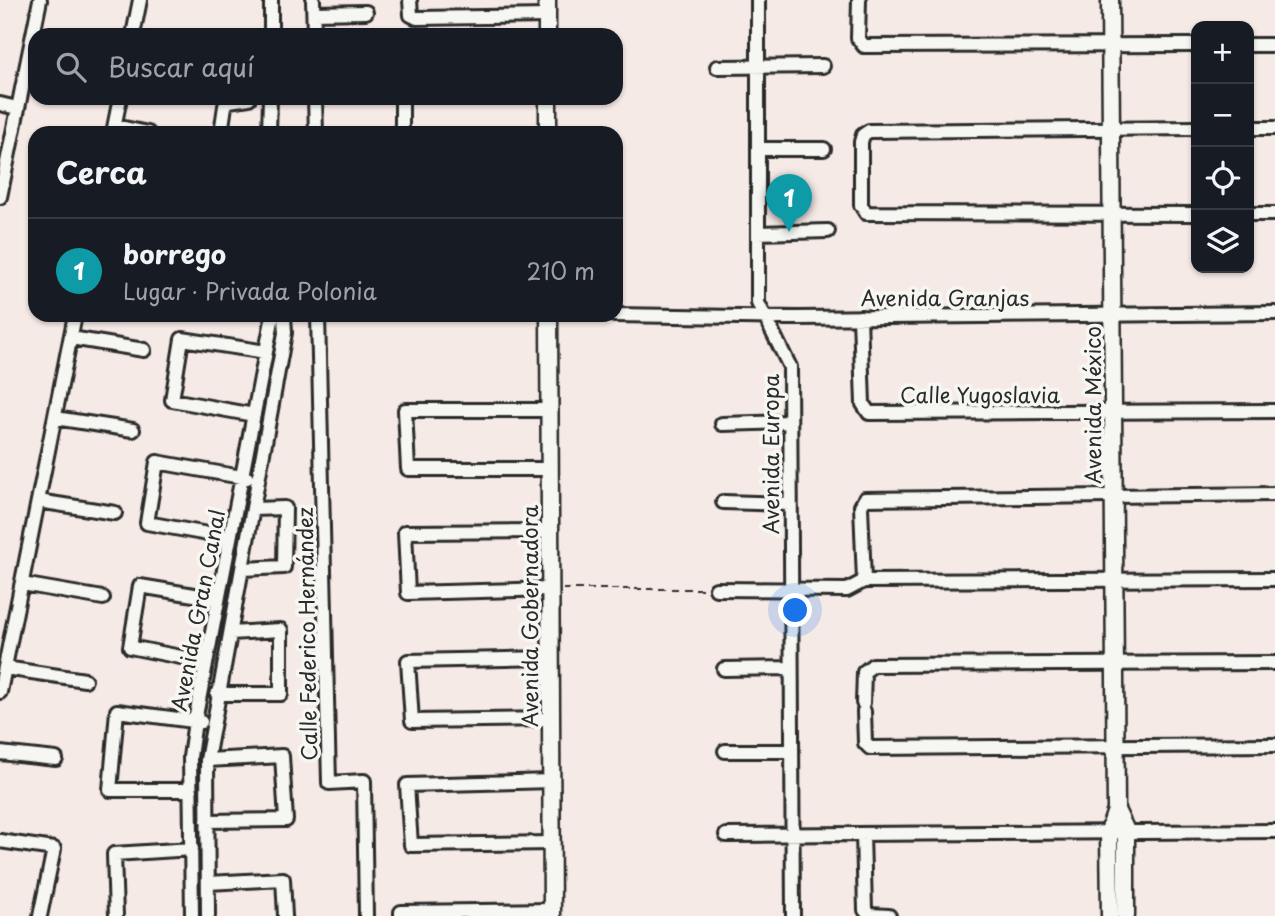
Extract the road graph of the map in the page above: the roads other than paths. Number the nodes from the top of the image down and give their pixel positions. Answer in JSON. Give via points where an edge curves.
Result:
{"nodes":[{"id":1,"x":40,"y":0,"type":"edge"},
{"id":2,"x":140,"y":0,"type":"edge"},
{"id":3,"x":271,"y":0,"type":"edge"},
{"id":4,"x":410,"y":0,"type":"edge"},
{"id":5,"x":758,"y":0,"type":"edge"},
{"id":6,"x":859,"y":0,"type":"edge"},
{"id":7,"x":1110,"y":0,"type":"edge"},
{"id":8,"x":314,"y":7,"type":"edge"},
{"id":9,"x":547,"y":8,"type":"edge"},
{"id":10,"x":366,"y":12,"type":"dead end"},
{"id":11,"x":34,"y":28,"type":"edge"},
{"id":12,"x":134,"y":28,"type":"edge"},
{"id":13,"x":271,"y":28,"type":"edge"},
{"id":14,"x":314,"y":28,"type":"edge"},
{"id":15,"x":547,"y":28,"type":"edge"},
{"id":16,"x":1110,"y":45,"type":"junction"},
{"id":17,"x":1191,"y":45,"type":"edge"},
{"id":18,"x":1254,"y":46,"type":"edge"},
{"id":19,"x":1275,"y":46,"type":"edge"},
{"id":20,"x":28,"y":56,"type":"edge"},
{"id":21,"x":717,"y":66,"type":"dead end"},
{"id":22,"x":757,"y":66,"type":"junction"},
{"id":23,"x":823,"y":66,"type":"dead end"},
{"id":24,"x":0,"y":104,"type":"edge"},
{"id":25,"x":119,"y":105,"type":"edge"},
{"id":26,"x":226,"y":105,"type":"edge"},
{"id":27,"x":270,"y":105,"type":"edge"},
{"id":28,"x":315,"y":105,"type":"edge"},
{"id":29,"x":402,"y":105,"type":"edge"},
{"id":30,"x":548,"y":105,"type":"edge"},
{"id":31,"x":17,"y":108,"type":"junction"},
{"id":32,"x":115,"y":126,"type":"edge"},
{"id":33,"x":222,"y":126,"type":"edge"},
{"id":34,"x":269,"y":126,"type":"edge"},
{"id":35,"x":316,"y":126,"type":"edge"},
{"id":36,"x":402,"y":126,"type":"edge"},
{"id":37,"x":548,"y":126,"type":"edge"},
{"id":38,"x":1191,"y":128,"type":"edge"},
{"id":39,"x":1254,"y":128,"type":"edge"},
{"id":40,"x":1275,"y":128,"type":"edge"},
{"id":41,"x":1111,"y":129,"type":"junction"},
{"id":42,"x":758,"y":149,"type":"junction"},
{"id":43,"x":824,"y":149,"type":"dead end"},
{"id":44,"x":0,"y":197,"type":"edge"},
{"id":45,"x":1112,"y":214,"type":"junction"},
{"id":46,"x":1191,"y":214,"type":"edge"},
{"id":47,"x":1254,"y":214,"type":"edge"},
{"id":48,"x":1275,"y":214,"type":"edge"},
{"id":49,"x":828,"y":231,"type":"dead end"},
{"id":50,"x":758,"y":233,"type":"junction"},
{"id":51,"x":1275,"y":313,"type":"edge"},
{"id":52,"x":623,"y":315,"type":"edge"},
{"id":53,"x":1113,"y":315,"type":"junction"},
{"id":54,"x":763,"y":317,"type":"junction"},
{"id":55,"x":860,"y":317,"type":"junction"},
{"id":56,"x":74,"y":322,"type":"edge"},
{"id":57,"x":272,"y":322,"type":"edge"},
{"id":58,"x":284,"y":322,"type":"edge"},
{"id":59,"x":318,"y":322,"type":"edge"},
{"id":60,"x":549,"y":322,"type":"edge"},
{"id":61,"x":71,"y":338,"type":"junction"},
{"id":62,"x":144,"y":349,"type":"dead end"},
{"id":63,"x":266,"y":352,"type":"junction"},
{"id":64,"x":549,"y":410,"type":"junction"},
{"id":65,"x":1275,"y":411,"type":"edge"},
{"id":66,"x":1113,"y":412,"type":"junction"},
{"id":67,"x":254,"y":415,"type":"junction"},
{"id":68,"x":55,"y":418,"type":"junction"},
{"id":69,"x":789,"y":422,"type":"junction"},
{"id":70,"x":722,"y":424,"type":"dead end"},
{"id":71,"x":133,"y":430,"type":"dead end"},
{"id":72,"x":550,"y":469,"type":"junction"},
{"id":73,"x":242,"y":477,"type":"junction"},
{"id":74,"x":258,"y":480,"type":"junction"},
{"id":75,"x":1275,"y":494,"type":"edge"},
{"id":76,"x":1113,"y":496,"type":"junction"},
{"id":77,"x":38,"y":501,"type":"junction"},
{"id":78,"x":723,"y":502,"type":"dead end"},
{"id":79,"x":790,"y":504,"type":"junction"},
{"id":80,"x":254,"y":509,"type":"junction"},
{"id":81,"x":115,"y":513,"type":"dead end"},
{"id":82,"x":550,"y":531,"type":"junction"},
{"id":83,"x":230,"y":538,"type":"junction"},
{"id":84,"x":243,"y":569,"type":"junction"},
{"id":85,"x":1275,"y":579,"type":"edge"},
{"id":86,"x":1115,"y":580,"type":"junction"},
{"id":87,"x":864,"y":581,"type":"junction"},
{"id":88,"x":22,"y":584,"type":"junction"},
{"id":89,"x":790,"y":588,"type":"junction"},
{"id":90,"x":550,"y":589,"type":"junction"},
{"id":91,"x":716,"y":589,"type":"road end"},
{"id":92,"x":103,"y":598,"type":"dead end"},
{"id":93,"x":218,"y":599,"type":"junction"},
{"id":94,"x":231,"y":633,"type":"junction"},
{"id":95,"x":551,"y":658,"type":"junction"},
{"id":96,"x":206,"y":662,"type":"junction"},
{"id":97,"x":1275,"y":663,"type":"edge"},
{"id":98,"x":1114,"y":665,"type":"junction"},
{"id":99,"x":5,"y":668,"type":"junction"},
{"id":100,"x":724,"y":668,"type":"dead end"},
{"id":101,"x":791,"y":668,"type":"junction"},
{"id":102,"x":85,"y":680,"type":"dead end"},
{"id":103,"x":0,"y":692,"type":"edge"},
{"id":104,"x":217,"y":694,"type":"junction"},
{"id":105,"x":551,"y":719,"type":"junction"},
{"id":106,"x":195,"y":721,"type":"junction"},
{"id":107,"x":212,"y":724,"type":"junction"},
{"id":108,"x":1275,"y":745,"type":"edge"},
{"id":109,"x":1114,"y":747,"type":"junction"},
{"id":110,"x":725,"y":751,"type":"dead end"},
{"id":111,"x":791,"y":751,"type":"junction"},
{"id":112,"x":0,"y":753,"type":"edge"},
{"id":113,"x":56,"y":759,"type":"dead end"},
{"id":114,"x":207,"y":760,"type":"junction"},
{"id":115,"x":551,"y":781,"type":"junction"},
{"id":116,"x":191,"y":790,"type":"junction"},
{"id":117,"x":207,"y":821,"type":"junction"},
{"id":118,"x":1117,"y":831,"type":"junction"},
{"id":119,"x":1275,"y":831,"type":"edge"},
{"id":120,"x":792,"y":834,"type":"junction"},
{"id":121,"x":863,"y":834,"type":"junction"},
{"id":122,"x":726,"y":835,"type":"dead end"},
{"id":123,"x":0,"y":841,"type":"edge"},
{"id":124,"x":552,"y":843,"type":"junction"},
{"id":125,"x":192,"y":849,"type":"junction"},
{"id":126,"x":208,"y":883,"type":"junction"},
{"id":127,"x":552,"y":913,"type":"edge"},
{"id":128,"x":40,"y":916,"type":"edge"},
{"id":129,"x":116,"y":916,"type":"edge"},
{"id":130,"x":192,"y":916,"type":"edge"},
{"id":131,"x":208,"y":916,"type":"edge"},
{"id":132,"x":285,"y":916,"type":"edge"},
{"id":133,"x":366,"y":916,"type":"edge"},
{"id":134,"x":401,"y":916,"type":"edge"},
{"id":135,"x":793,"y":916,"type":"edge"},
{"id":136,"x":889,"y":916,"type":"edge"},
{"id":137,"x":1110,"y":916,"type":"edge"},
{"id":138,"x":1126,"y":916,"type":"edge"}],
"edges":[{"from":1,"to":11,"type":"street"},
{"from":2,"to":12,"type":"street"},
{"from":3,"to":13,"type":"street"},
{"from":4,"to":9,"type":"street","via":[[411,15],[417,18]]},
{"from":5,"to":22,"type":"street","name":"Avenida Europa"},
{"from":6,"to":16,"type":"street","via":[[858,38],[864,46]]},
{"from":7,"to":16,"type":"street","name":"Avenida México"},
{"from":8,"to":10,"type":"street"},
{"from":8,"to":14,"type":"street"},
{"from":9,"to":15,"type":"street"},
{"from":16,"to":17,"type":"street"},
{"from":16,"to":41,"type":"street","name":"Avenida México"},
{"from":18,"to":19,"type":"street"},
{"from":20,"to":31,"type":"street"},
{"from":21,"to":22,"type":"street"},
{"from":22,"to":23,"type":"street"},
{"from":22,"to":42,"type":"street","name":"Avenida Europa"},
{"from":24,"to":31,"type":"street"},
{"from":25,"to":32,"type":"street"},
{"from":26,"to":33,"type":"street"},
{"from":27,"to":34,"type":"street"},
{"from":28,"to":35,"type":"street"},
{"from":29,"to":36,"type":"street"},
{"from":30,"to":37,"type":"street"},
{"from":31,"to":44,"type":"street"},
{"from":38,"to":41,"type":"street"},
{"from":39,"to":40,"type":"street"},
{"from":41,"to":45,"type":"street","name":"Avenida México"},
{"from":41,"to":45,"type":"street","via":[[869,131],[863,135],[861,205],[866,214]]},
{"from":42,"to":43,"type":"street"},
{"from":42,"to":50,"type":"street","name":"Avenida Europa"},
{"from":45,"to":46,"type":"street"},
{"from":45,"to":53,"type":"street","name":"Avenida México"},
{"from":47,"to":48,"type":"street"},
{"from":49,"to":50,"type":"street"},
{"from":50,"to":54,"type":"street","name":"Avenida Europa","via":[[758,303]]},
{"from":51,"to":53,"type":"street","name":"Avenida Granjas"},
{"from":52,"to":54,"type":"street","name":"Avenida Granjas"},
{"from":53,"to":55,"type":"street","name":"Avenida Granjas"},
{"from":53,"to":66,"type":"street","name":"Avenida México"},
{"from":54,"to":55,"type":"street","name":"Avenida Granjas"},
{"from":54,"to":69,"type":"street","name":"Avenida Europa","via":[[789,362]]},
{"from":55,"to":66,"type":"street","name":"Calle Yugoslavia","via":[[866,412]]},
{"from":56,"to":61,"type":"street"},
{"from":57,"to":63,"type":"street","name":"Avenida Gran Canal"},
{"from":58,"to":74,"type":"street","name":"Avenida Gran Canal"},
{"from":59,"to":133,"type":"street","name":"Calle Federico Hernández","via":[[328,783],[364,781]]},
{"from":60,"to":64,"type":"street","name":"Avenida Gobernadora"},
{"from":61,"to":62,"type":"street"},
{"from":61,"to":68,"type":"street"},
{"from":63,"to":67,"type":"street","name":"Avenida Gran Canal"},
{"from":63,"to":67,"type":"street","via":[[182,339],[172,400]]},
{"from":64,"to":72,"type":"street","name":"Avenida Gobernadora"},
{"from":64,"to":72,"type":"street","via":[[405,410],[408,469]]},
{"from":65,"to":66,"type":"street","name":"Calle Yugoslavia"},
{"from":66,"to":76,"type":"street","name":"Avenida México"},
{"from":67,"to":73,"type":"street","name":"Avenida Gran Canal"},
{"from":68,"to":71,"type":"street"},
{"from":68,"to":77,"type":"street"},
{"from":69,"to":70,"type":"street"},
{"from":69,"to":79,"type":"street","name":"Avenida Europa"},
{"from":72,"to":82,"type":"street","name":"Avenida Gobernadora"},
{"from":73,"to":74,"type":"street"},
{"from":73,"to":83,"type":"street","name":"Avenida Gran Canal"},
{"from":73,"to":83,"type":"street","via":[[157,462],[147,523]]},
{"from":74,"to":80,"type":"street","name":"Avenida Gran Canal"},
{"from":75,"to":76,"type":"street"},
{"from":76,"to":86,"type":"street","name":"Avenida México"},
{"from":76,"to":87,"type":"street","via":[[863,500]]},
{"from":77,"to":81,"type":"street"},
{"from":77,"to":88,"type":"street"},
{"from":78,"to":79,"type":"street"},
{"from":79,"to":89,"type":"street","name":"Avenida Europa"},
{"from":80,"to":84,"type":"street","name":"Avenida Gran Canal"},
{"from":80,"to":84,"type":"street","via":[[285,508],[284,567]]},
{"from":82,"to":90,"type":"street","name":"Avenida Gobernadora"},
{"from":82,"to":90,"type":"street","via":[[405,532],[408,593]]},
{"from":83,"to":93,"type":"street","name":"Avenida Gran Canal"},
{"from":84,"to":94,"type":"street","name":"Avenida Gran Canal"},
{"from":85,"to":86,"type":"street"},
{"from":86,"to":87,"type":"street"},
{"from":86,"to":98,"type":"street","name":"Avenida México"},
{"from":87,"to":89,"type":"street","via":[[847,590]]},
{"from":88,"to":92,"type":"street"},
{"from":88,"to":99,"type":"street"},
{"from":89,"to":91,"type":"street"},
{"from":89,"to":101,"type":"street","name":"Avenida Europa"},
{"from":90,"to":95,"type":"street","name":"Avenida Gobernadora"},
{"from":93,"to":96,"type":"street","name":"Avenida Gran Canal"},
{"from":93,"to":96,"type":"street","via":[[140,586],[130,647]]},
{"from":94,"to":104,"type":"street","name":"Avenida Gran Canal"},
{"from":94,"to":104,"type":"street","via":[[281,630],[281,694]]},
{"from":95,"to":105,"type":"street","name":"Avenida Gobernadora"},
{"from":95,"to":105,"type":"street","via":[[408,661],[412,720]]},
{"from":96,"to":106,"type":"street","name":"Avenida Gran Canal"},
{"from":97,"to":98,"type":"street"},
{"from":98,"to":109,"type":"street","name":"Avenida México"},
{"from":98,"to":109,"type":"street","via":[[873,665],[867,668],[863,707],[866,746]]},
{"from":99,"to":102,"type":"street"},
{"from":99,"to":103,"type":"street"},
{"from":100,"to":101,"type":"street"},
{"from":101,"to":111,"type":"street","name":"Avenida Europa"},
{"from":104,"to":107,"type":"street","name":"Avenida Gran Canal"},
{"from":105,"to":115,"type":"street","name":"Avenida Gobernadora"},
{"from":106,"to":107,"type":"street"},
{"from":106,"to":116,"type":"street","name":"Avenida Gran Canal"},
{"from":106,"to":116,"type":"street","via":[[117,711],[110,790]]},
{"from":107,"to":114,"type":"street","name":"Avenida Gran Canal"},
{"from":108,"to":109,"type":"street"},
{"from":109,"to":118,"type":"street","name":"Avenida México"},
{"from":110,"to":111,"type":"street"},
{"from":111,"to":120,"type":"street","name":"Avenida Europa"},
{"from":112,"to":113,"type":"street"},
{"from":114,"to":117,"type":"street","name":"Avenida Gran Canal"},
{"from":114,"to":117,"type":"street","via":[[282,755],[286,820]]},
{"from":115,"to":124,"type":"street","name":"Avenida Gobernadora"},
{"from":115,"to":124,"type":"street","via":[[407,785],[411,845]]},
{"from":116,"to":125,"type":"street","name":"Avenida Gran Canal"},
{"from":117,"to":126,"type":"street","name":"Avenida Gran Canal"},
{"from":118,"to":119,"type":"street"},
{"from":118,"to":121,"type":"street"},
{"from":118,"to":137,"type":"street","name":"Avenida México"},
{"from":118,"to":138,"type":"street","name":"Avenida México"},
{"from":120,"to":121,"type":"street"},
{"from":120,"to":122,"type":"street"},
{"from":120,"to":135,"type":"street","name":"Avenida Europa"},
{"from":121,"to":136,"type":"street","via":[[864,910],[869,915]]},
{"from":123,"to":128,"type":"street","via":[[54,849]]},
{"from":124,"to":127,"type":"street","name":"Avenida Gobernadora"},
{"from":125,"to":129,"type":"street","via":[[114,854]]},
{"from":125,"to":130,"type":"street","name":"Avenida Gran Canal"},
{"from":126,"to":131,"type":"street","name":"Avenida Gran Canal"},
{"from":126,"to":132,"type":"street","via":[[283,879]]},
{"from":127,"to":134,"type":"street","via":[[401,912]]}]}
